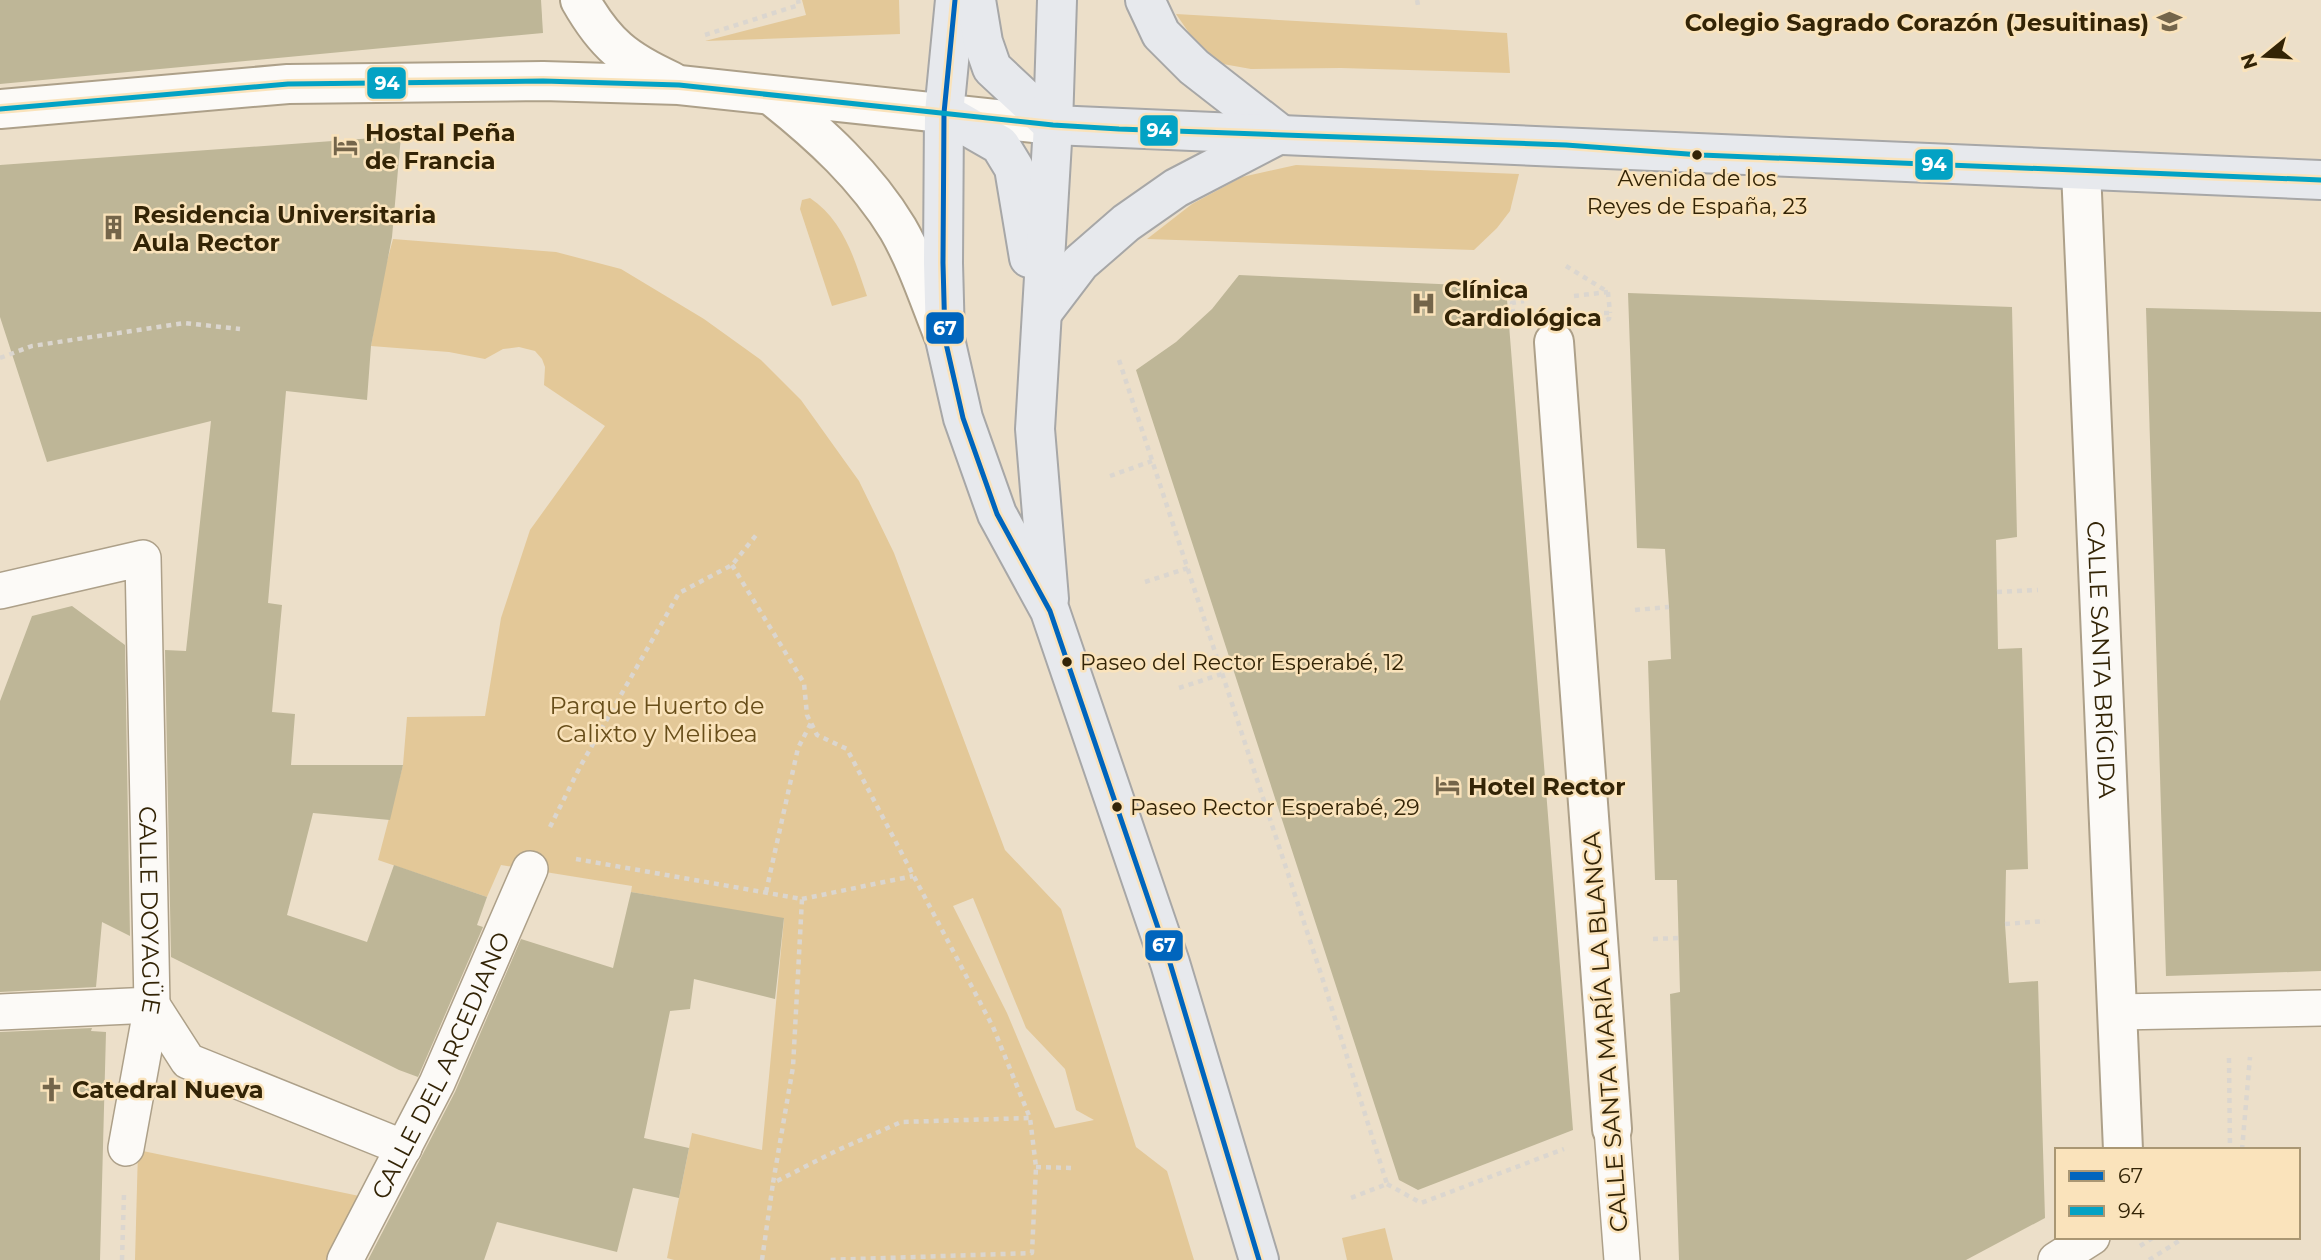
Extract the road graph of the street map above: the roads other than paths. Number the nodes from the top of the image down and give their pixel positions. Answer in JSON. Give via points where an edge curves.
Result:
{"nodes":[{"id":1,"x":955,"y":0,"type":"edge"},
{"id":2,"x":976,"y":0,"type":"edge"},
{"id":3,"x":1057,"y":0,"type":"edge"},
{"id":4,"x":1145,"y":0,"type":"edge"},
{"id":5,"x":589,"y":15,"type":"edge"},
{"id":6,"x":543,"y":81,"type":"junction"},
{"id":7,"x":679,"y":85,"type":"junction"},
{"id":8,"x":772,"y":96,"type":"junction"},
{"id":9,"x":0,"y":109,"type":"edge"},
{"id":10,"x":944,"y":113,"type":"junction"},
{"id":11,"x":1053,"y":125,"type":"junction"},
{"id":12,"x":1280,"y":134,"type":"junction"},
{"id":13,"x":2081,"y":170,"type":"junction"},
{"id":14,"x":2321,"y":180,"type":"edge"},
{"id":15,"x":1042,"y":313,"type":"junction"},
{"id":16,"x":945,"y":339,"type":"junction"},
{"id":17,"x":1554,"y":342,"type":"dead end"},
{"id":18,"x":0,"y":592,"type":"edge"},
{"id":19,"x":1050,"y":611,"type":"junction"},
{"id":20,"x":534,"y":860,"type":"road end"},
{"id":21,"x":152,"y":1005,"type":"junction"},
{"id":22,"x":2321,"y":1008,"type":"edge"},
{"id":23,"x":0,"y":1012,"type":"edge"},
{"id":24,"x":2117,"y":1013,"type":"junction"},
{"id":25,"x":1612,"y":1129,"type":"joint"},
{"id":26,"x":126,"y":1147,"type":"road end"},
{"id":27,"x":404,"y":1148,"type":"junction"},
{"id":28,"x":2123,"y":1148,"type":"edge"},
{"id":29,"x":2089,"y":1239,"type":"edge"},
{"id":30,"x":345,"y":1260,"type":"edge"},
{"id":31,"x":1259,"y":1260,"type":"edge"},
{"id":32,"x":1622,"y":1260,"type":"edge"},
{"id":33,"x":2056,"y":1260,"type":"edge"}],
"edges":[{"from":1,"to":10,"type":"main road"},
{"from":2,"to":11,"type":"main road","via":[[992,68]]},
{"from":3,"to":11,"type":"main road"},
{"from":4,"to":12,"type":"main road","via":[[1161,34],[1203,76]]},
{"from":5,"to":6,"type":"street","via":[[596,48],[589,59]]},
{"from":5,"to":7,"type":"street","via":[[616,49]]},
{"from":6,"to":7,"type":"street"},
{"from":6,"to":9,"type":"street","via":[[288,84]]},
{"from":7,"to":8,"type":"street"},
{"from":8,"to":10,"type":"street"},
{"from":8,"to":16,"type":"street","via":[[850,165],[897,228]]},
{"from":10,"to":11,"type":"street"},
{"from":10,"to":15,"type":"main road","via":[[1000,145],[1014,168]]},
{"from":10,"to":16,"type":"main road"},
{"from":11,"to":12,"type":"main road"},
{"from":11,"to":15,"type":"main road"},
{"from":12,"to":13,"type":"main road"},
{"from":12,"to":15,"type":"main road","via":[[1176,188],[1126,223],[1080,263]]},
{"from":13,"to":14,"type":"main road"},
{"from":13,"to":24,"type":"street","name":"CALLE SANTA BRÍGIDA"},
{"from":15,"to":19,"type":"main road","via":[[1035,429]]},
{"from":16,"to":19,"type":"main road","via":[[962,418],[997,514]]},
{"from":17,"to":25,"type":"street","name":"CALLE SANTA MARÍA LA BLANCA"},
{"from":18,"to":21,"type":"street","name":"CALLE DOYAGÜE","via":[[143,558]]},
{"from":19,"to":31,"type":"main road","via":[[1170,963]]},
{"from":20,"to":27,"type":"street","name":"CALLE DEL ARCEDIANO"},
{"from":21,"to":23,"type":"street"},
{"from":21,"to":26,"type":"street","name":"CALLE DOYAGÜE"},
{"from":21,"to":27,"type":"street","via":[[188,1061]]},
{"from":22,"to":24,"type":"street"},
{"from":24,"to":28,"type":"street","name":"CALLE SANTA BRÍGIDA"},
{"from":25,"to":32,"type":"street","name":"CALLE SANTA MARÍA LA BLANCA"},
{"from":27,"to":30,"type":"street","name":"CALLE DEL ARCEDIANO"},
{"from":29,"to":33,"type":"street"}]}
